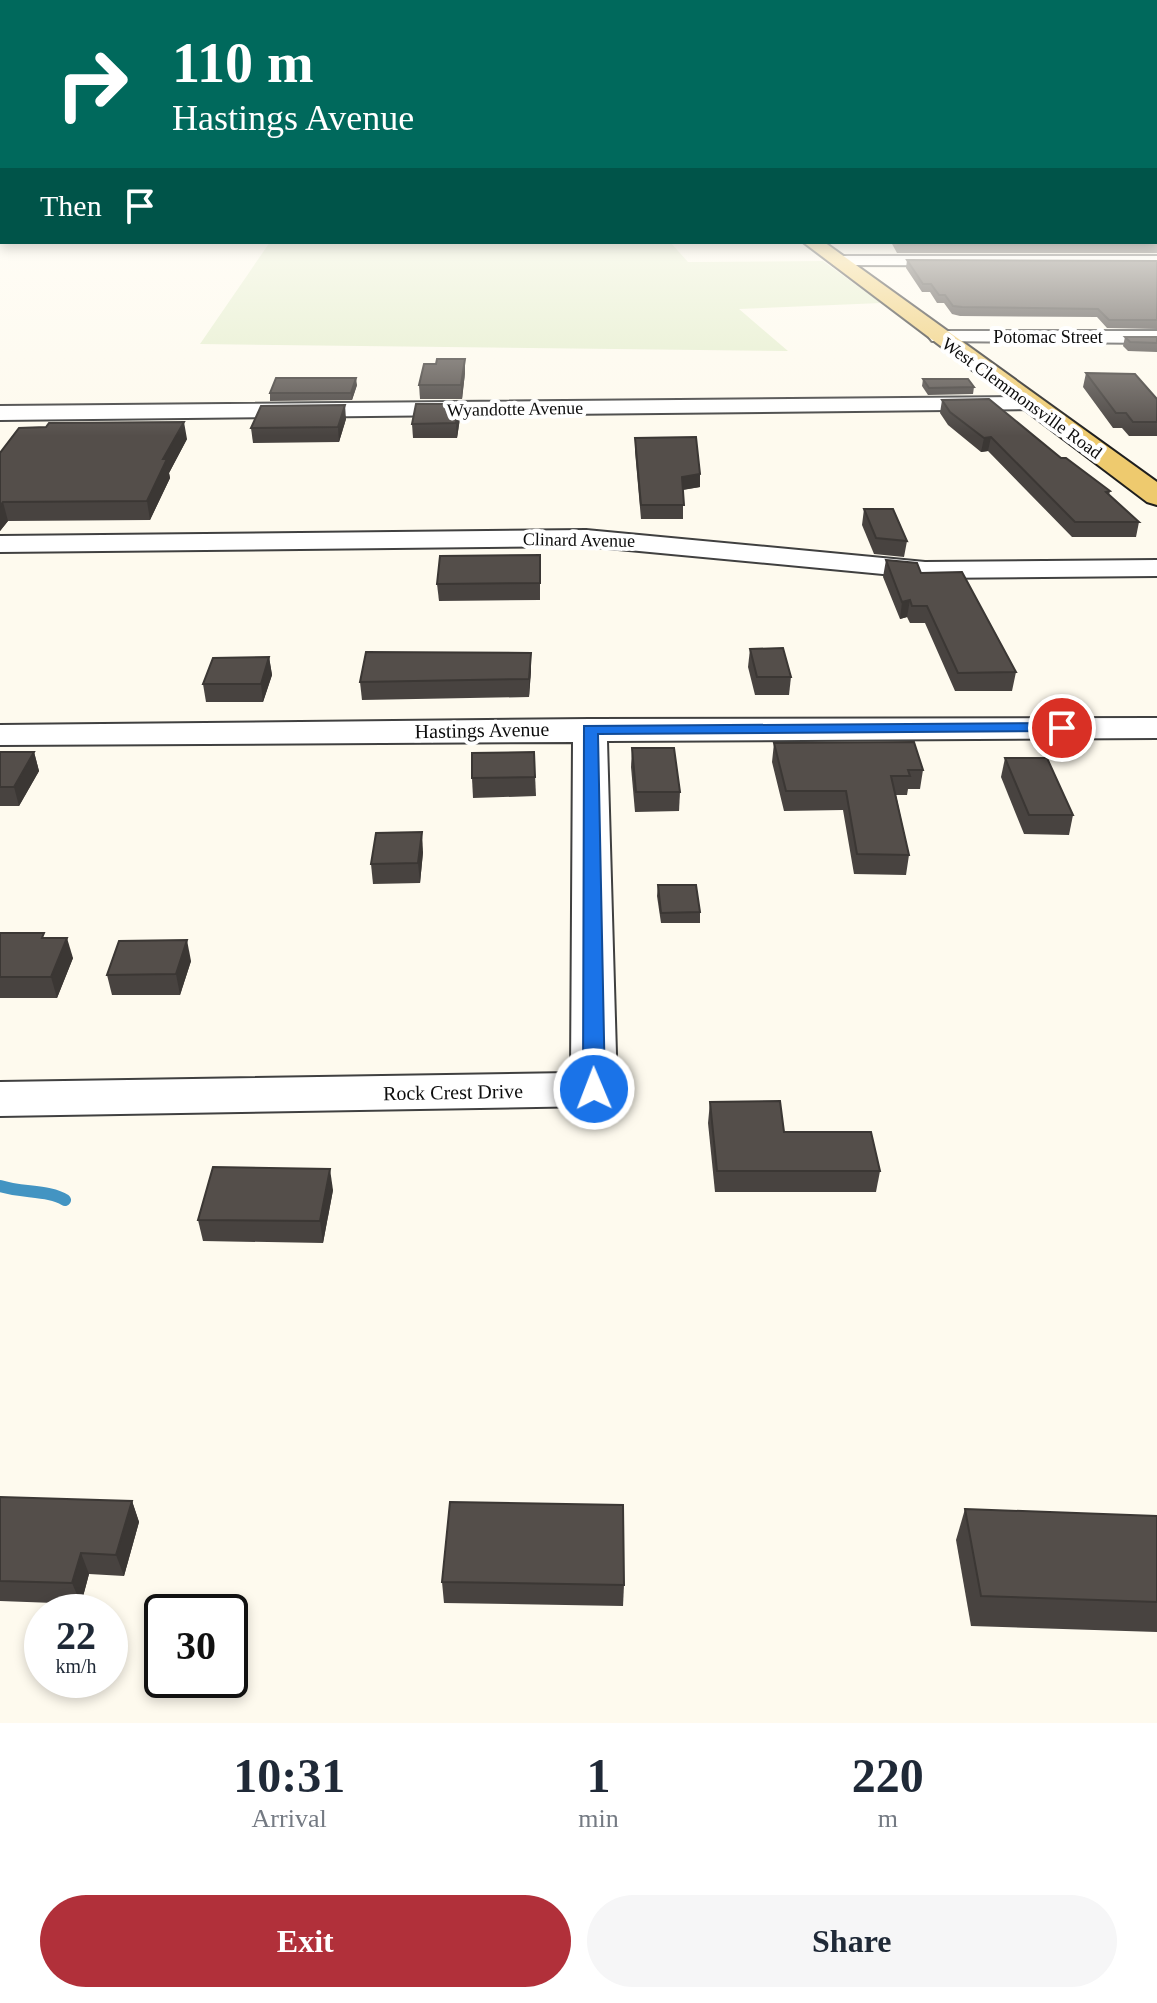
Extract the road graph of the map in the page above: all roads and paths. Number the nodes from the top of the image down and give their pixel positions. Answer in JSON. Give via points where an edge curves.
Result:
{"nodes":[{"id":1,"x":859,"y":275,"type":"edge"},
{"id":2,"x":939,"y":337,"type":"junction"},
{"id":3,"x":1157,"y":337,"type":"edge"},
{"id":4,"x":1030,"y":404,"type":"junction"},
{"id":5,"x":0,"y":413,"type":"edge"},
{"id":6,"x":1157,"y":496,"type":"edge"},
{"id":7,"x":0,"y":544,"type":"edge"},
{"id":8,"x":1157,"y":568,"type":"edge"},
{"id":9,"x":1157,"y":728,"type":"edge"},
{"id":10,"x":590,"y":729,"type":"junction"},
{"id":11,"x":0,"y":735,"type":"edge"},
{"id":12,"x":0,"y":1099,"type":"edge"}],
"edges":[{"from":1,"to":2,"type":"main road","name":"West Clemmonsville Road"},
{"from":2,"to":3,"type":"street","name":"Potomac Street"},
{"from":2,"to":4,"type":"main road","name":"West Clemmonsville Road"},
{"from":4,"to":5,"type":"street","name":"Wyandotte Avenue"},
{"from":4,"to":6,"type":"main road","name":"West Clemmonsville Road"},
{"from":7,"to":8,"type":"street","name":"Clinard Avenue","via":[[586,538],[927,570]]},
{"from":9,"to":10,"type":"street","name":"Hastings Avenue"},
{"from":10,"to":11,"type":"street","name":"Hastings Avenue"},
{"from":10,"to":12,"type":"street","name":"Rock Crest Drive","via":[[594,1089]]}]}
